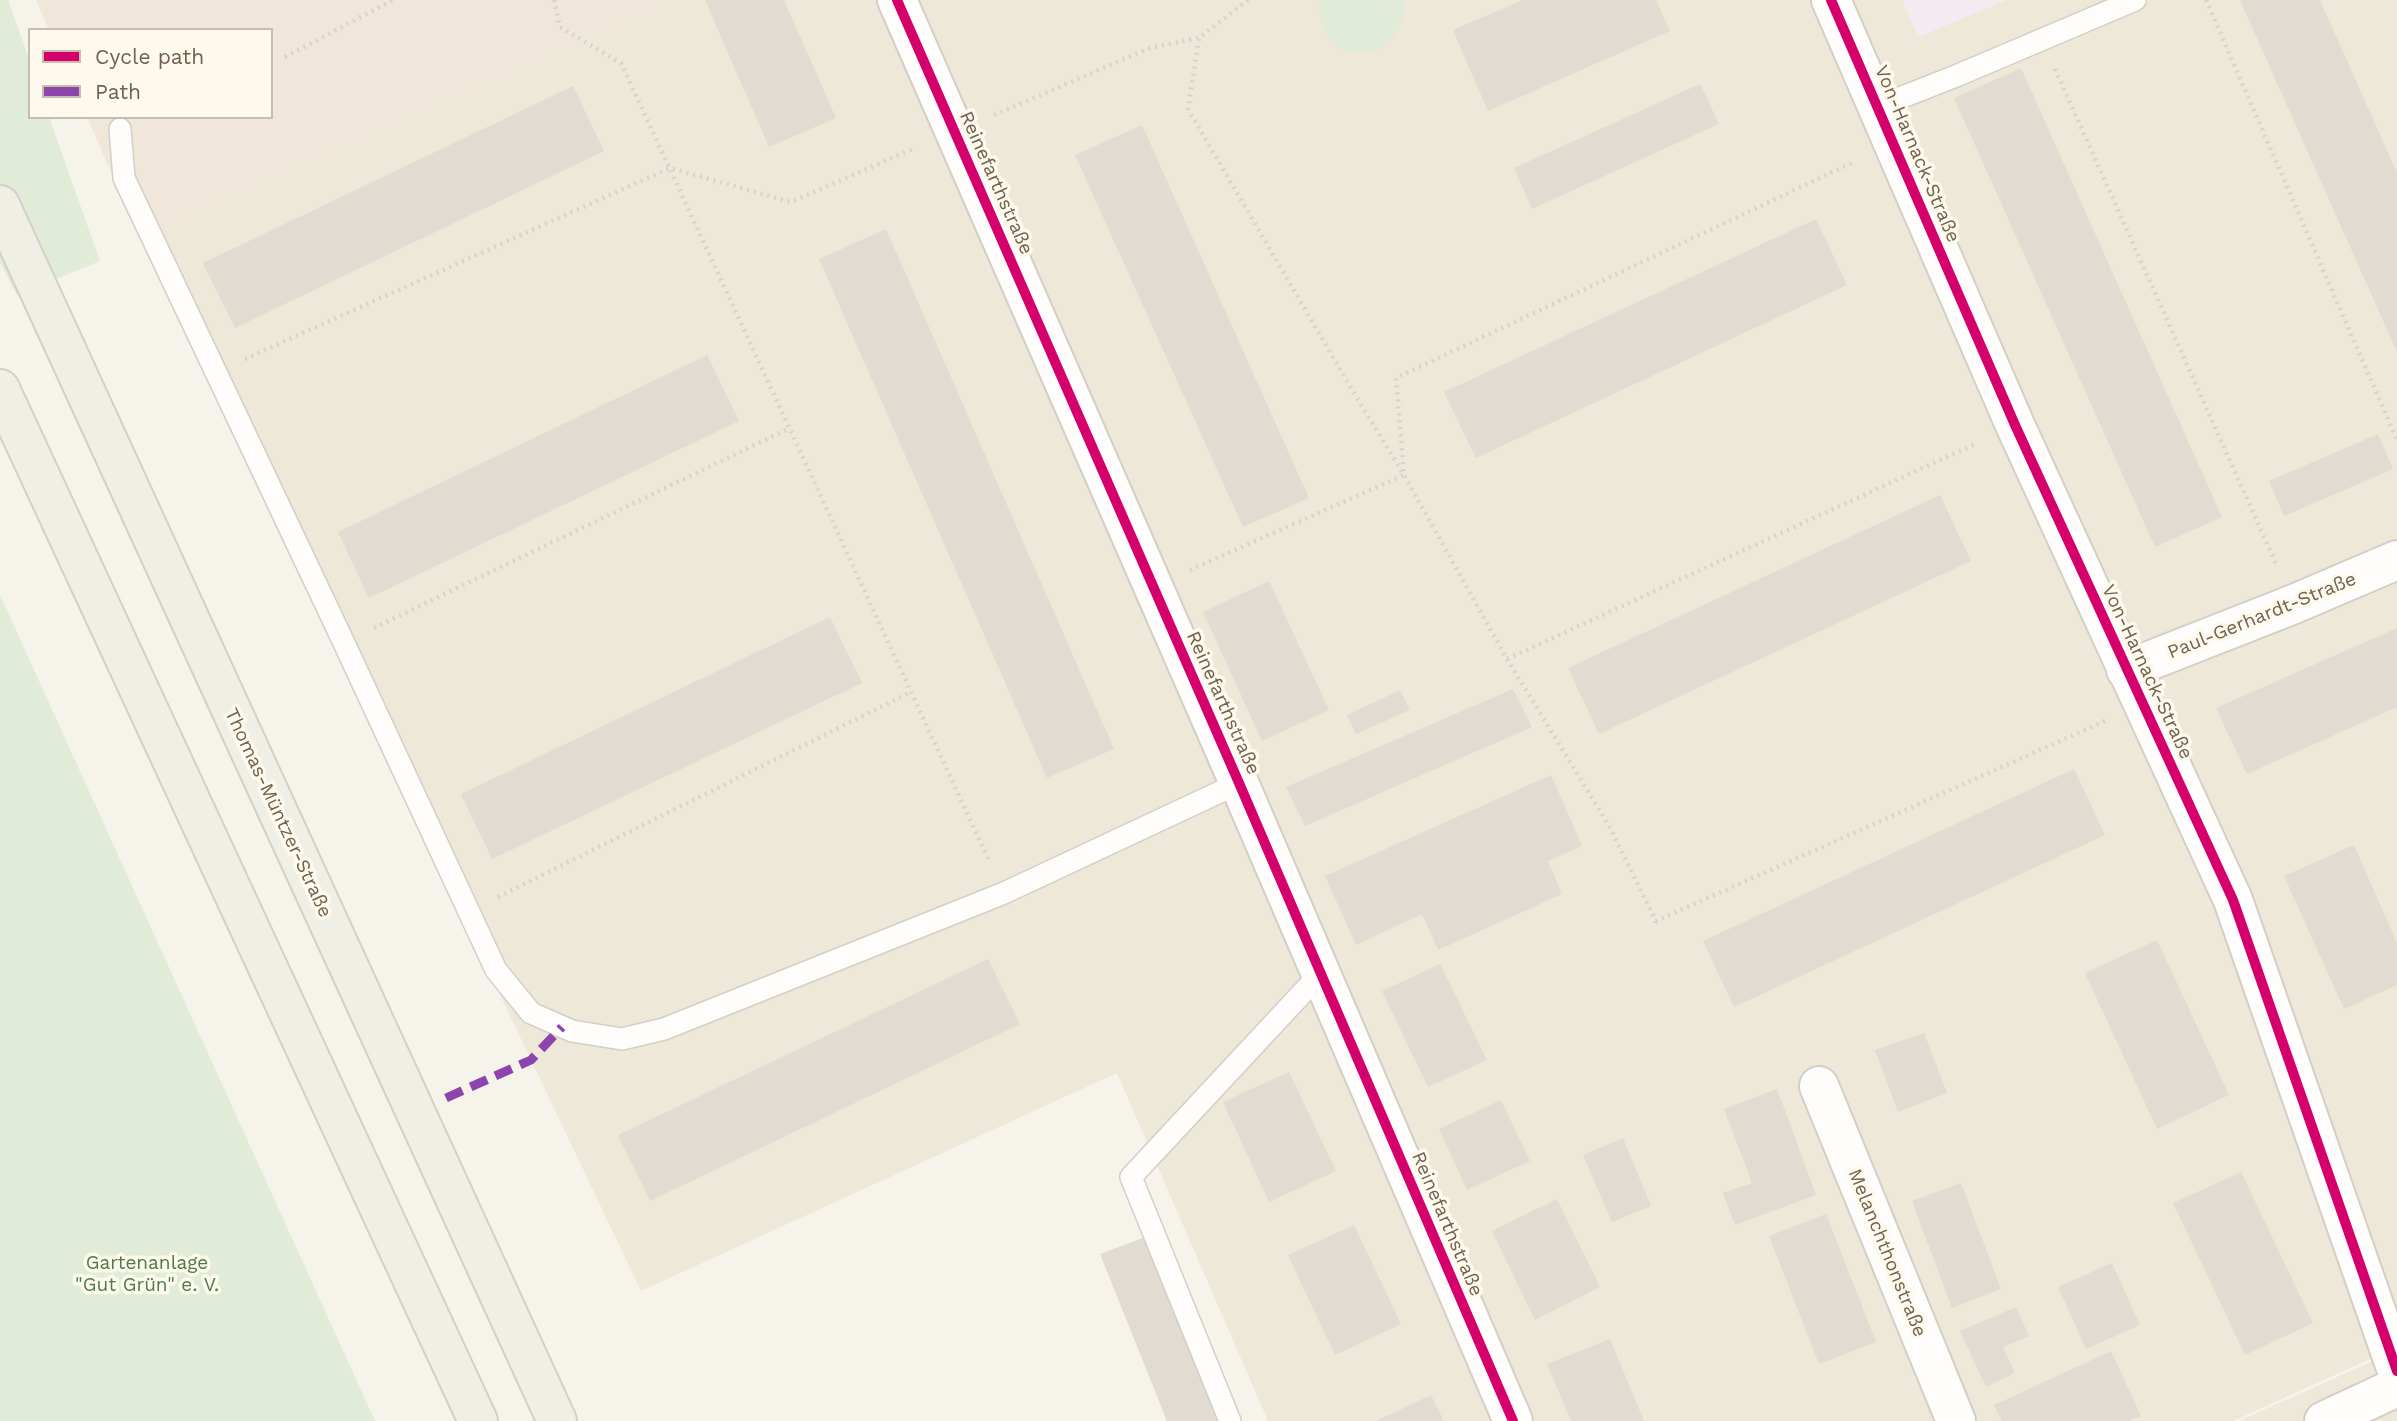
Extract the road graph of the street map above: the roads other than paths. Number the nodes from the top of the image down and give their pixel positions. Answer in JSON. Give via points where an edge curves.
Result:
{"nodes":[{"id":1,"x":897,"y":0,"type":"edge"},
{"id":2,"x":1831,"y":0,"type":"edge"},
{"id":3,"x":2135,"y":0,"type":"edge"},
{"id":4,"x":1877,"y":107,"type":"junction"},
{"id":5,"x":120,"y":129,"type":"dead end"},
{"id":6,"x":0,"y":205,"type":"edge"},
{"id":7,"x":0,"y":389,"type":"edge"},
{"id":8,"x":2397,"y":560,"type":"edge"},
{"id":9,"x":2126,"y":670,"type":"junction"},
{"id":10,"x":1239,"y":783,"type":"junction"},
{"id":11,"x":1321,"y":973,"type":"junction"},
{"id":12,"x":1819,"y":1086,"type":"dead end"},
{"id":13,"x":2397,"y":1371,"type":"edge"},
{"id":14,"x":2397,"y":1387,"type":"edge"},
{"id":15,"x":478,"y":1421,"type":"edge"},
{"id":16,"x":557,"y":1421,"type":"edge"},
{"id":17,"x":1230,"y":1421,"type":"edge"},
{"id":18,"x":1513,"y":1421,"type":"edge"},
{"id":19,"x":1956,"y":1421,"type":"edge"},
{"id":20,"x":2324,"y":1421,"type":"edge"}],
"edges":[{"from":1,"to":10,"type":"street","name":"Reinefarthstraße"},
{"from":2,"to":4,"type":"street","name":"Von-Harnack-Straße"},
{"from":3,"to":4,"type":"lane"},
{"from":4,"to":9,"type":"street","name":"Von-Harnack-Straße"},
{"from":5,"to":10,"type":"lane","via":[[124,178],[496,970],[531,1013],[572,1031],[622,1039],[664,1028],[1004,893]]},
{"from":6,"to":16,"type":"main road","name":"Thomas-Müntzer-Straße"},
{"from":7,"to":15,"type":"main road"},
{"from":8,"to":9,"type":"street","name":"Paul-Gerhardt-Straße"},
{"from":9,"to":13,"type":"street","name":"Von-Harnack-Straße","via":[[2233,900]]},
{"from":10,"to":11,"type":"street","name":"Reinefarthstraße"},
{"from":11,"to":17,"type":"lane","via":[[1131,1177]]},
{"from":11,"to":18,"type":"street","name":"Reinefarthstraße"},
{"from":12,"to":19,"type":"street","name":"Melanchthonstraße"},
{"from":14,"to":20,"type":"street"}]}
